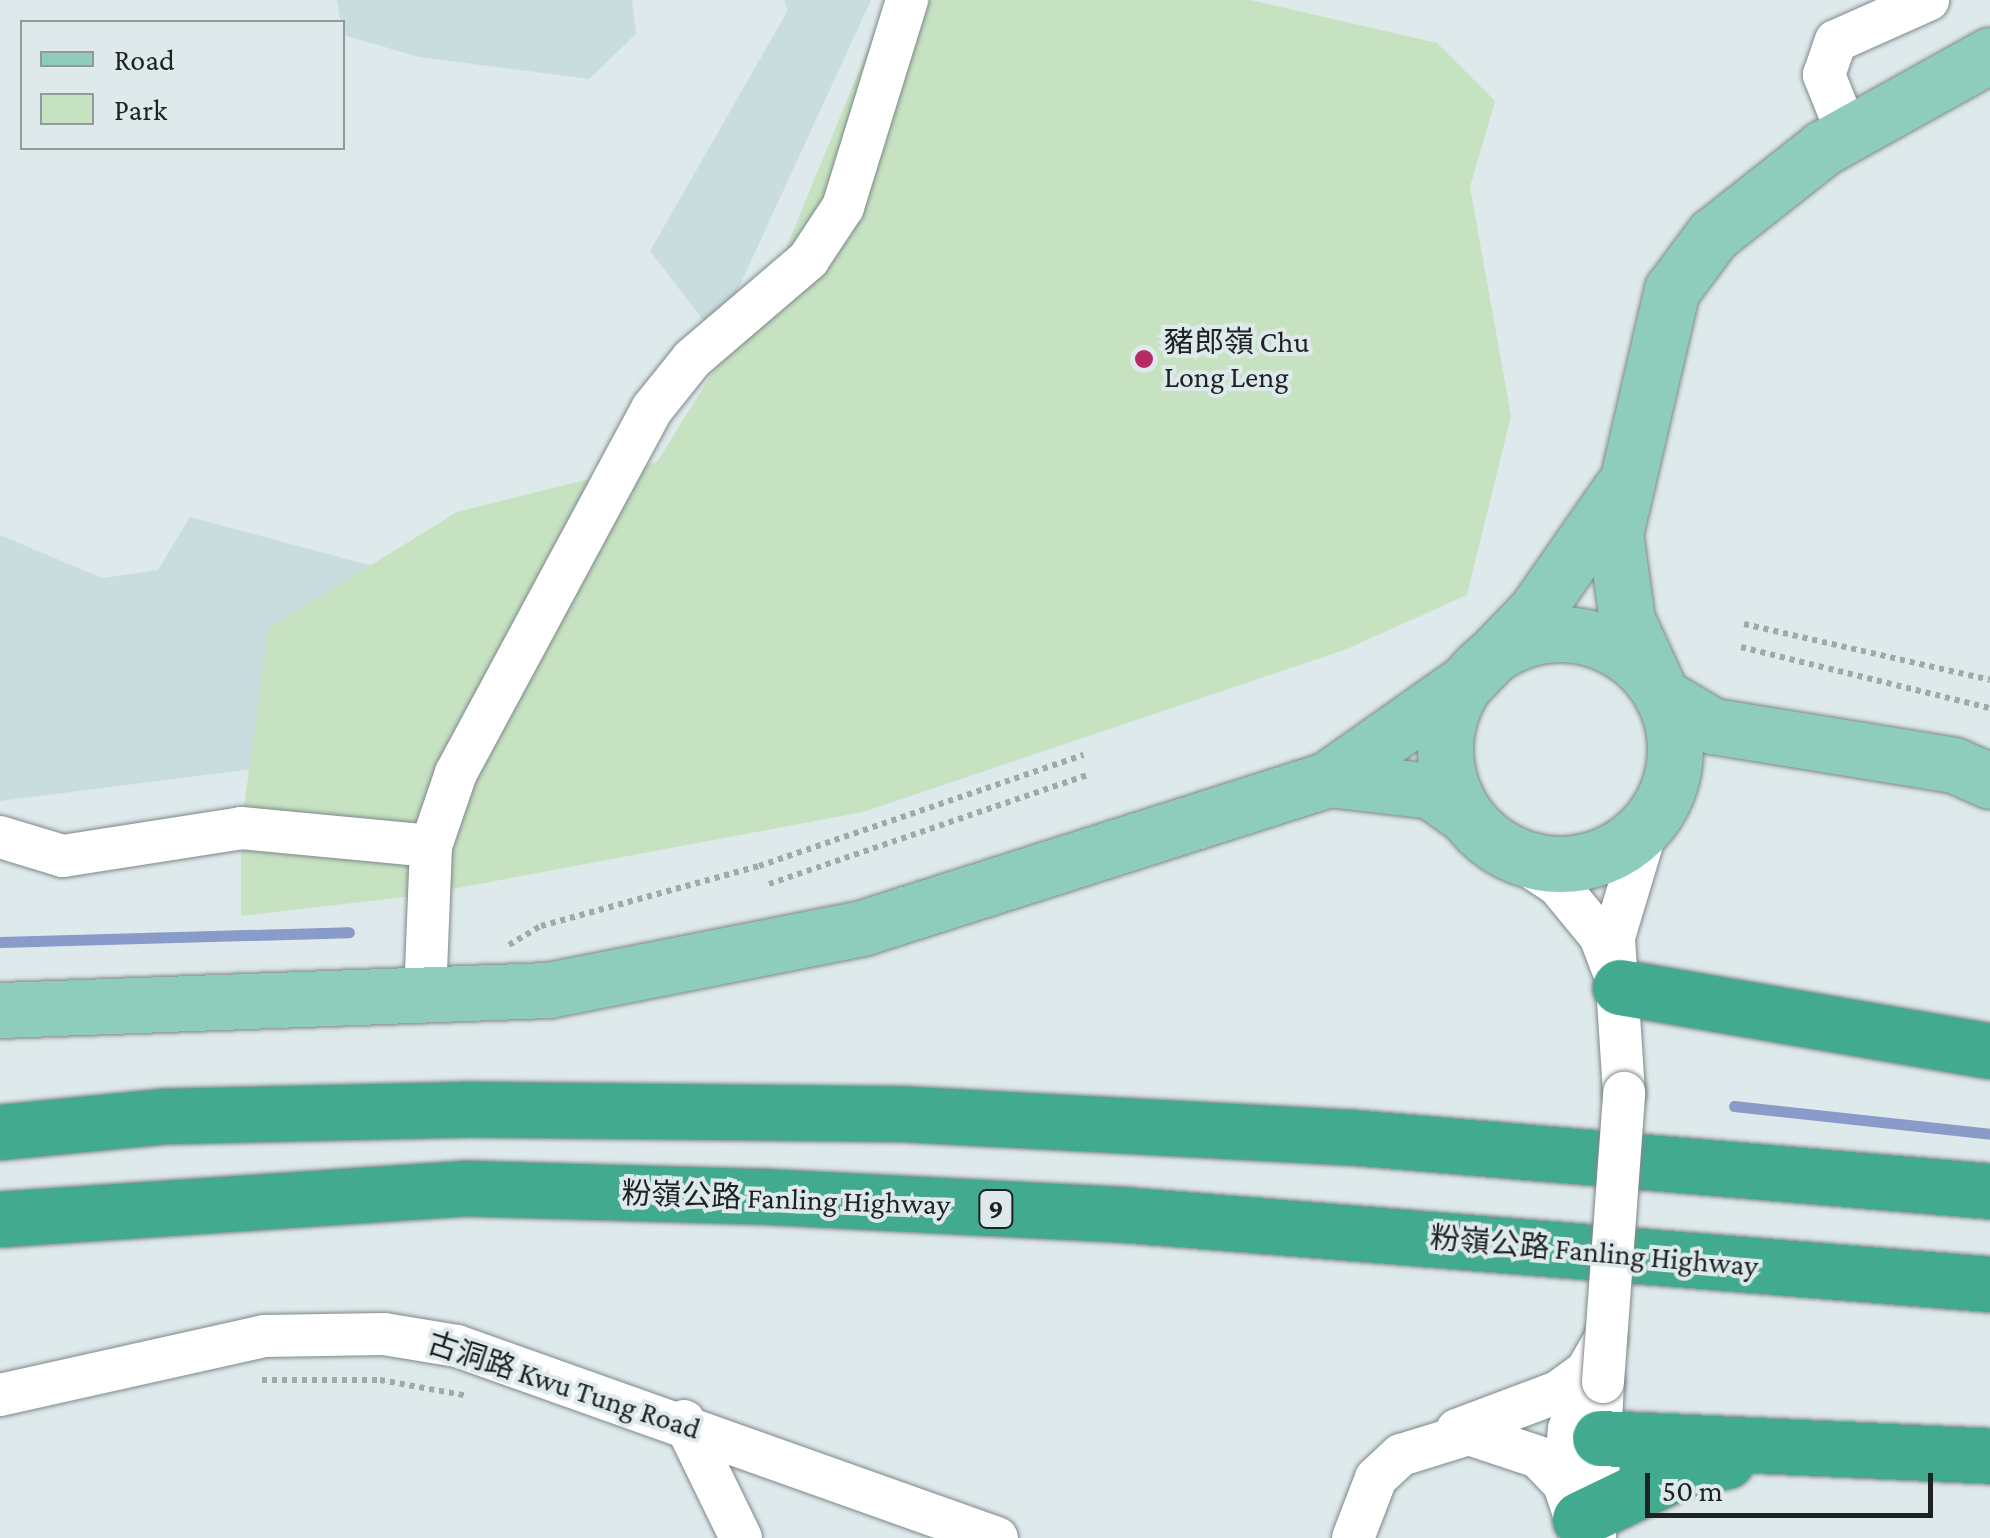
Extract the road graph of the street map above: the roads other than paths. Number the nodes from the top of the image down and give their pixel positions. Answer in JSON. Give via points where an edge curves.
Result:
{"nodes":[{"id":1,"x":907,"y":0,"type":"edge"},
{"id":2,"x":1928,"y":0,"type":"edge"},
{"id":3,"x":1990,"y":56,"type":"edge"},
{"id":4,"x":1848,"y":135,"type":"junction"},
{"id":5,"x":1620,"y":490,"type":"junction"},
{"id":6,"x":1460,"y":688,"type":"junction"},
{"id":7,"x":1659,"y":690,"type":"junction"},
{"id":8,"x":1799,"y":740,"type":"junction"},
{"id":9,"x":1328,"y":779,"type":"junction"},
{"id":10,"x":1990,"y":780,"type":"edge"},
{"id":11,"x":1658,"y":808,"type":"junction"},
{"id":12,"x":1466,"y":816,"type":"junction"},
{"id":13,"x":0,"y":838,"type":"edge"},
{"id":14,"x":431,"y":846,"type":"junction"},
{"id":15,"x":1509,"y":853,"type":"junction"},
{"id":16,"x":1620,"y":987,"type":"junction"},
{"id":17,"x":425,"y":996,"type":"junction"},
{"id":18,"x":0,"y":1010,"type":"edge"},
{"id":19,"x":1990,"y":1051,"type":"edge"},
{"id":20,"x":0,"y":1132,"type":"edge"},
{"id":21,"x":1990,"y":1192,"type":"edge"},
{"id":22,"x":0,"y":1219,"type":"edge"},
{"id":23,"x":1990,"y":1284,"type":"edge"},
{"id":24,"x":1606,"y":1338,"type":"junction"},
{"id":25,"x":0,"y":1395,"type":"edge"},
{"id":26,"x":684,"y":1421,"type":"junction"},
{"id":27,"x":1600,"y":1438,"type":"junction"},
{"id":28,"x":1434,"y":1439,"type":"junction"},
{"id":29,"x":1880,"y":1452,"type":"junction"},
{"id":30,"x":1990,"y":1456,"type":"edge"},
{"id":31,"x":1580,"y":1520,"type":"edge"},
{"id":32,"x":741,"y":1538,"type":"edge"},
{"id":33,"x":998,"y":1538,"type":"edge"},
{"id":34,"x":1353,"y":1538,"type":"edge"}],
"edges":[{"from":1,"to":14,"type":"street","via":[[843,207],[808,260],[692,359],[652,409],[456,773]]},
{"from":2,"to":4,"type":"street","via":[[1836,41],[1824,76]]},
{"from":3,"to":4,"type":"main road"},
{"from":4,"to":5,"type":"main road","via":[[1743,207],[1672,290]]},
{"from":5,"to":6,"type":"main road","via":[[1534,612]]},
{"from":5,"to":7,"type":"main road","via":[[1619,578]]},
{"from":6,"to":7,"type":"main road","via":[[1520,640],[1558,633],[1612,647]]},
{"from":6,"to":9,"type":"main road"},
{"from":6,"to":12,"type":"main road","via":[[1444,762]]},
{"from":7,"to":8,"type":"main road","via":[[1713,726]]},
{"from":7,"to":11,"type":"main road","via":[[1676,755]]},
{"from":8,"to":10,"type":"main road","via":[[1954,765]]},
{"from":8,"to":11,"type":"main road","via":[[1748,738],[1710,749]]},
{"from":9,"to":12,"type":"main road","via":[[1430,791]]},
{"from":9,"to":17,"type":"main road","via":[[862,928],[693,969]]},
{"from":11,"to":15,"type":"main road","via":[[1584,862]]},
{"from":11,"to":16,"type":"street","via":[[1619,903]]},
{"from":12,"to":15,"type":"main road"},
{"from":13,"to":14,"type":"street","via":[[63,856],[240,828]]},
{"from":14,"to":17,"type":"street"},
{"from":15,"to":16,"type":"street","via":[[1558,885],[1600,936]]},
{"from":16,"to":19,"type":"highway"},
{"from":16,"to":24,"type":"street","bridge":true,"via":[[1624,1093]]},
{"from":17,"to":18,"type":"main road"},
{"from":20,"to":21,"type":"highway","via":[[166,1116],[514,1108],[908,1114],[1350,1137]]},
{"from":22,"to":23,"type":"highway","name":"粉嶺公路 Fanling Highway","number":"9","via":[[465,1188],[720,1195],[1156,1217]]},
{"from":24,"to":27,"type":"street","bridge":true},
{"from":24,"to":28,"type":"street","via":[[1586,1372],[1558,1392]]},
{"from":24,"to":31,"type":"street","via":[[1569,1429]]},
{"from":25,"to":26,"type":"street","name":"古洞路 Kwu Tung Road","via":[[245,1339],[384,1334],[457,1346]]},
{"from":26,"to":32,"type":"street"},
{"from":26,"to":33,"type":"street","name":"古洞路 Kwu Tung Road"},
{"from":27,"to":29,"type":"highway"},
{"from":27,"to":31,"type":"street"},
{"from":28,"to":31,"type":"street","via":[[1504,1440]]},
{"from":28,"to":34,"type":"street","via":[[1376,1478]]},
{"from":29,"to":30,"type":"highway"},
{"from":29,"to":31,"type":"highway","via":[[1688,1467]]}]}
